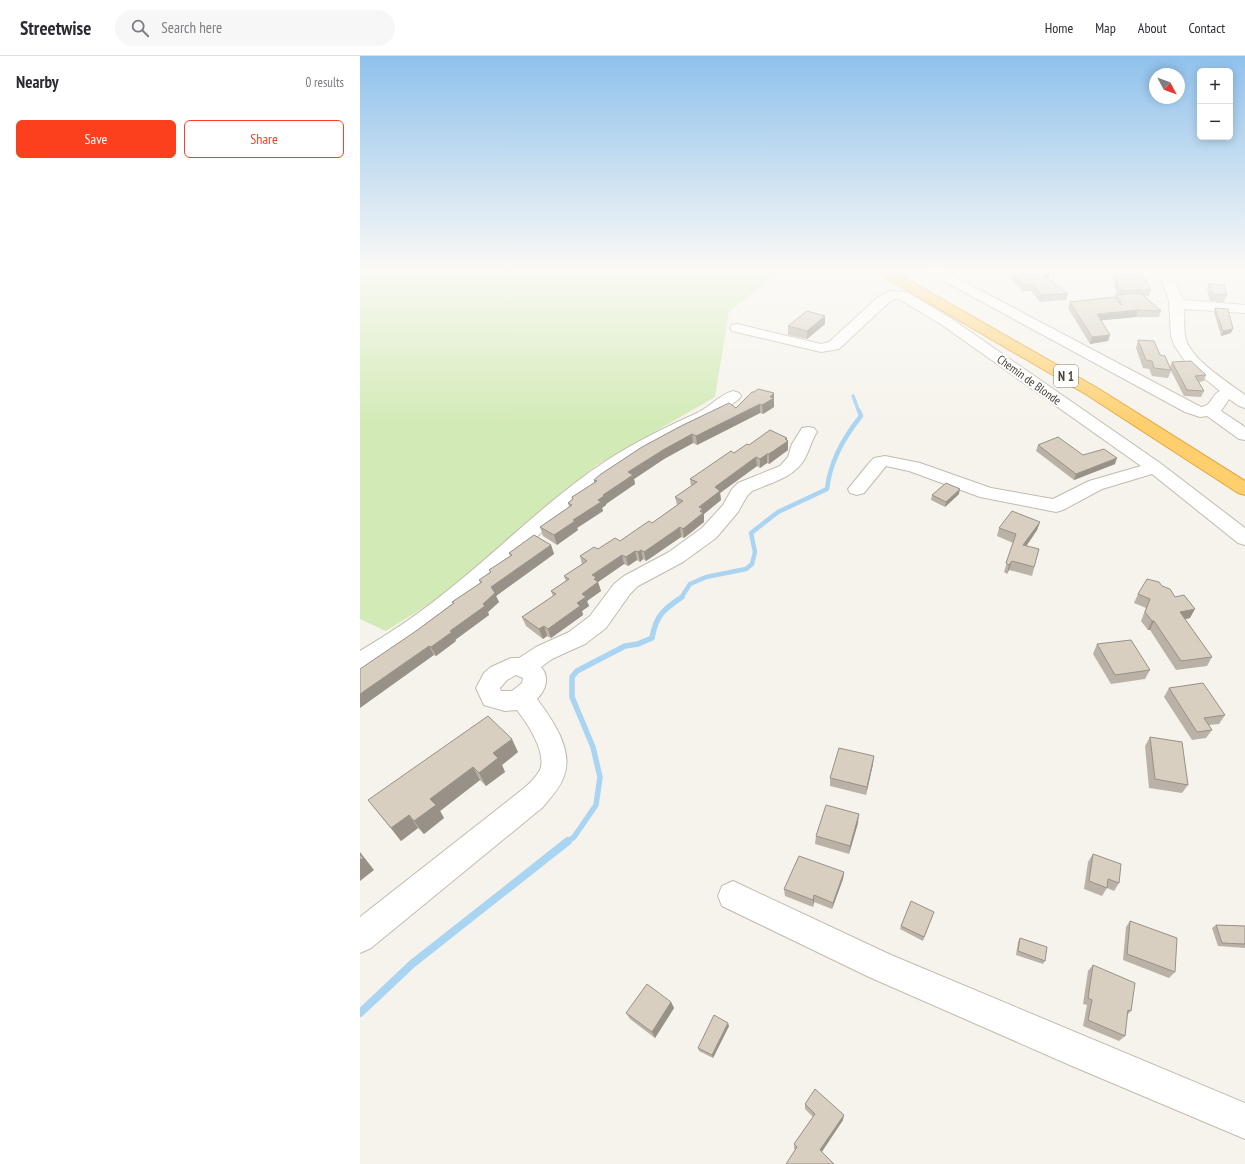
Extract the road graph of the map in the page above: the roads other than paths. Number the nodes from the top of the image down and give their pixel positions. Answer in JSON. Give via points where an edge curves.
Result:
{"nodes":[{"id":1,"x":860,"y":322,"type":"edge"},
{"id":2,"x":947,"y":322,"type":"edge"},
{"id":3,"x":971,"y":322,"type":"edge"},
{"id":4,"x":991,"y":322,"type":"edge"},
{"id":5,"x":1029,"y":322,"type":"edge"},
{"id":6,"x":1178,"y":322,"type":"edge"},
{"id":7,"x":737,"y":328,"type":"dead end"},
{"id":8,"x":1231,"y":392,"type":"junction"},
{"id":9,"x":734,"y":396,"type":"dead end"},
{"id":10,"x":1245,"y":403,"type":"edge"},
{"id":11,"x":1210,"y":411,"type":"junction"},
{"id":12,"x":808,"y":432,"type":"dead end"},
{"id":13,"x":1245,"y":435,"type":"edge"},
{"id":14,"x":1154,"y":468,"type":"junction"},
{"id":15,"x":1245,"y":473,"type":"edge"},
{"id":16,"x":857,"y":489,"type":"dead end"},
{"id":17,"x":1245,"y":489,"type":"edge"},
{"id":18,"x":1245,"y":538,"type":"edge"},
{"id":19,"x":360,"y":663,"type":"edge"},
{"id":20,"x":523,"y":667,"type":"junction"},
{"id":21,"x":522,"y":698,"type":"junction"},
{"id":22,"x":733,"y":896,"type":"dead end"},
{"id":23,"x":360,"y":937,"type":"edge"},
{"id":24,"x":1245,"y":1121,"type":"edge"}],
"edges":[{"from":1,"to":7,"type":"street","name":"Chemin de Blonde","via":[[829,348]]},
{"from":2,"to":14,"type":"street","name":"Chemin de Blonde"},
{"from":3,"to":17,"type":"highway","number":"N 1","via":[[1093,392]]},
{"from":4,"to":15,"type":"highway","number":"N 1","via":[[1124,397]]},
{"from":5,"to":11,"type":"street","via":[[1183,405],[1200,412]]},
{"from":6,"to":8,"type":"street","via":[[1181,345],[1207,373]]},
{"from":8,"to":10,"type":"street"},
{"from":8,"to":11,"type":"street","via":[[1222,396],[1217,406]]},
{"from":9,"to":19,"type":"street","via":[[706,415],[656,438],[612,465],[576,492],[459,593],[410,631]]},
{"from":11,"to":13,"type":"street"},
{"from":12,"to":20,"type":"street","via":[[796,458],[786,470],[745,487],[709,533],[676,557],[631,581],[598,622],[577,638],[544,653]]},
{"from":14,"to":16,"type":"street","via":[[1100,484],[1056,506],[988,493],[914,467],[885,461],[880,462]]},
{"from":14,"to":18,"type":"street","name":"Chemin de Blonde"},
{"from":20,"to":21,"type":"street","via":[[533,672],[535,677],[533,688]]},
{"from":20,"to":21,"type":"street","via":[[516,666],[501,671],[490,682],[488,688],[493,698],[499,701]]},
{"from":21,"to":23,"type":"street","via":[[551,744],[555,759],[551,775],[533,798]]},
{"from":22,"to":24,"type":"street","via":[[880,966]]}]}
